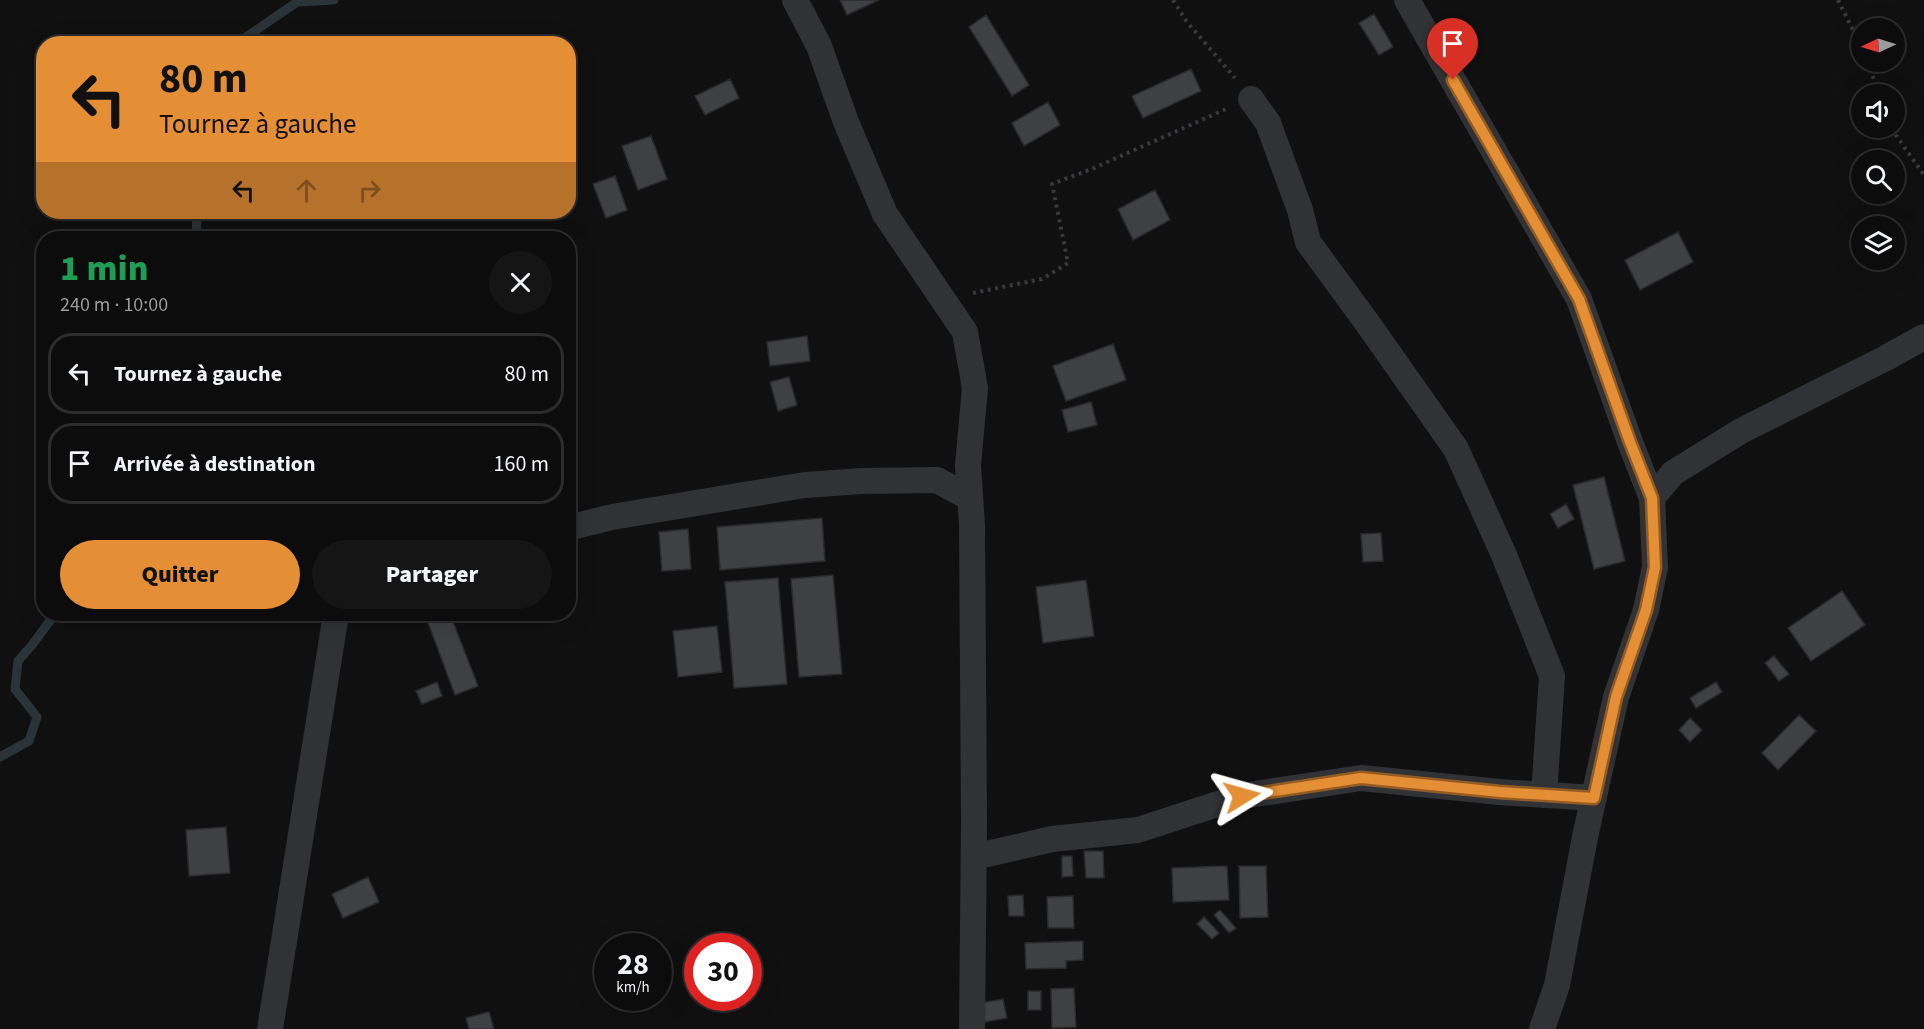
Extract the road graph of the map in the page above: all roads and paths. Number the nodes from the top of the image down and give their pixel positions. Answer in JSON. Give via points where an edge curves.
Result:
{"nodes":[{"id":1,"x":795,"y":0,"type":"edge"},
{"id":2,"x":1173,"y":0,"type":"edge"},
{"id":3,"x":1407,"y":0,"type":"edge"},
{"id":4,"x":1838,"y":0,"type":"edge"},
{"id":5,"x":1851,"y":26,"type":"edge"},
{"id":6,"x":1251,"y":99,"type":"junction"},
{"id":7,"x":1898,"y":138,"type":"edge"},
{"id":8,"x":1924,"y":175,"type":"edge"},
{"id":9,"x":943,"y":299,"type":"junction"},
{"id":10,"x":1924,"y":337,"type":"edge"},
{"id":11,"x":970,"y":498,"type":"junction"},
{"id":12,"x":1652,"y":498,"type":"junction"},
{"id":13,"x":576,"y":526,"type":"edge"},
{"id":14,"x":335,"y":621,"type":"edge"},
{"id":15,"x":1544,"y":795,"type":"junction"},
{"id":16,"x":1594,"y":798,"type":"junction"},
{"id":17,"x":974,"y":857,"type":"junction"},
{"id":18,"x":270,"y":1029,"type":"edge"},
{"id":19,"x":972,"y":1029,"type":"edge"},
{"id":20,"x":1542,"y":1029,"type":"edge"}],
"edges":[{"from":1,"to":9,"type":"street","via":[[819,46],[885,214]]},
{"from":2,"to":6,"type":"path"},
{"from":3,"to":12,"type":"street","via":[[1579,299]]},
{"from":4,"to":5,"type":"path"},
{"from":6,"to":9,"type":"path","via":[[1052,184],[1068,263],[1042,279]]},
{"from":6,"to":15,"type":"street","via":[[1268,123],[1308,242],[1456,449],[1504,555],[1552,676]]},
{"from":7,"to":8,"type":"path"},
{"from":9,"to":11,"type":"street","via":[[965,332],[975,388],[968,465]]},
{"from":10,"to":12,"type":"street","via":[[1741,431],[1673,473]]},
{"from":11,"to":13,"type":"street","via":[[937,480],[816,484]]},
{"from":11,"to":17,"type":"street"},
{"from":12,"to":16,"type":"street","via":[[1655,567],[1646,610],[1616,697]]},
{"from":14,"to":18,"type":"street"},
{"from":15,"to":16,"type":"street"},
{"from":15,"to":17,"type":"street","via":[[1361,778],[1242,796],[1138,830],[1052,838]]},
{"from":16,"to":20,"type":"street","via":[[1557,985]]},
{"from":17,"to":19,"type":"street"}]}
